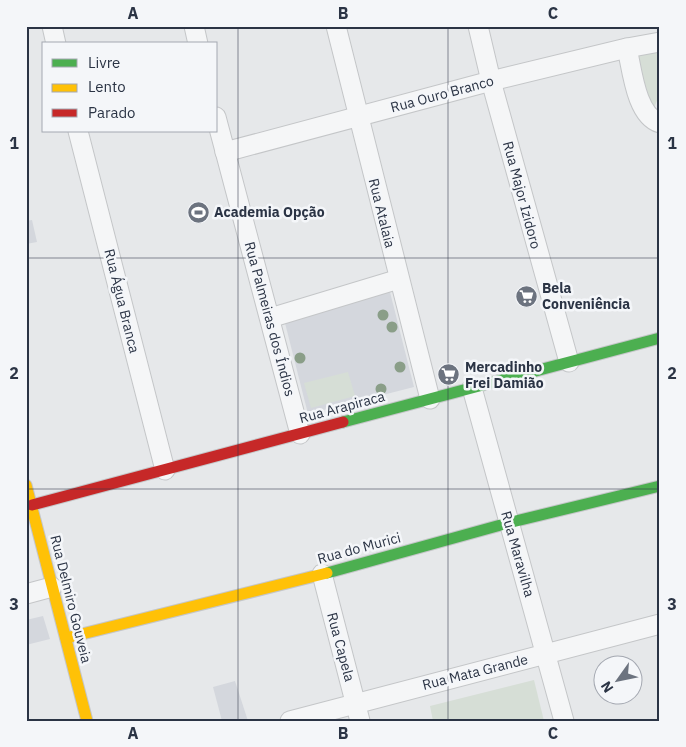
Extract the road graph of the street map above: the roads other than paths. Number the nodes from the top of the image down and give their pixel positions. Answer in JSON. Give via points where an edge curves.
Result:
{"nodes":[{"id":1,"x":52,"y":26,"type":"edge"},
{"id":2,"x":194,"y":26,"type":"edge"},
{"id":3,"x":336,"y":26,"type":"edge"},
{"id":4,"x":478,"y":26,"type":"edge"},
{"id":5,"x":56,"y":42,"type":"edge"},
{"id":6,"x":198,"y":42,"type":"edge"},
{"id":7,"x":660,"y":42,"type":"edge"},
{"id":8,"x":627,"y":48,"type":"junction"},
{"id":9,"x":491,"y":80,"type":"junction"},
{"id":10,"x":358,"y":116,"type":"junction"},
{"id":11,"x":660,"y":123,"type":"edge"},
{"id":12,"x":218,"y":125,"type":"edge"},
{"id":13,"x":78,"y":132,"type":"edge"},
{"id":14,"x":225,"y":152,"type":"junction"},
{"id":15,"x":399,"y":279,"type":"junction"},
{"id":16,"x":270,"y":318,"type":"junction"},
{"id":17,"x":660,"y":338,"type":"edge"},
{"id":18,"x":569,"y":362,"type":"junction"},
{"id":19,"x":472,"y":388,"type":"junction"},
{"id":20,"x":430,"y":399,"type":"junction"},
{"id":21,"x":300,"y":434,"type":"junction"},
{"id":22,"x":165,"y":470,"type":"junction"},
{"id":23,"x":26,"y":485,"type":"edge"},
{"id":24,"x":660,"y":486,"type":"edge"},
{"id":25,"x":32,"y":505,"type":"junction"},
{"id":26,"x":508,"y":522,"type":"junction"},
{"id":27,"x":322,"y":574,"type":"junction"},
{"id":28,"x":52,"y":588,"type":"junction"},
{"id":29,"x":26,"y":594,"type":"edge"},
{"id":30,"x":660,"y":624,"type":"edge"},
{"id":31,"x":66,"y":638,"type":"junction"},
{"id":32,"x":546,"y":654,"type":"junction"},
{"id":33,"x":355,"y":702,"type":"junction"},
{"id":34,"x":87,"y":721,"type":"edge"},
{"id":35,"x":290,"y":721,"type":"edge"},
{"id":36,"x":360,"y":721,"type":"edge"},
{"id":37,"x":564,"y":721,"type":"edge"}],
"edges":[{"from":1,"to":5,"type":"street"},
{"from":2,"to":6,"type":"street"},
{"from":3,"to":10,"type":"street","name":"Rua Atalaia"},
{"from":4,"to":9,"type":"street","name":"Rua Major Izidoro"},
{"from":7,"to":8,"type":"street","name":"Rua Ouro Branco"},
{"from":8,"to":9,"type":"street","name":"Rua Ouro Branco"},
{"from":8,"to":11,"type":"street","via":[[646,114]]},
{"from":9,"to":10,"type":"street","name":"Rua Ouro Branco"},
{"from":9,"to":18,"type":"street","name":"Rua Major Izidoro"},
{"from":10,"to":14,"type":"street","name":"Rua Ouro Branco"},
{"from":10,"to":15,"type":"street","name":"Rua Atalaia"},
{"from":12,"to":14,"type":"street","name":"Rua Palmeiras dos Índios"},
{"from":13,"to":22,"type":"street","name":"Rua Água Branca"},
{"from":14,"to":16,"type":"street","name":"Rua Palmeiras dos Índios"},
{"from":15,"to":16,"type":"street"},
{"from":15,"to":20,"type":"street","name":"Rua Atalaia"},
{"from":16,"to":21,"type":"street","name":"Rua Palmeiras dos Índios"},
{"from":17,"to":18,"type":"street","name":"Rua Arapiraca"},
{"from":18,"to":19,"type":"street","name":"Rua Arapiraca"},
{"from":19,"to":20,"type":"street","name":"Rua Arapiraca"},
{"from":19,"to":26,"type":"street","name":"Rua Maravilha"},
{"from":20,"to":21,"type":"street","name":"Rua Arapiraca"},
{"from":21,"to":22,"type":"street","name":"Rua Arapiraca"},
{"from":22,"to":25,"type":"street","name":"Rua Arapiraca"},
{"from":23,"to":25,"type":"street","name":"Rua Delmiro Gouveia"},
{"from":24,"to":26,"type":"street","name":"Rua do Murici"},
{"from":25,"to":28,"type":"street","name":"Rua Delmiro Gouveia"},
{"from":26,"to":27,"type":"street","name":"Rua do Murici"},
{"from":26,"to":32,"type":"street","name":"Rua Maravilha"},
{"from":27,"to":31,"type":"street","name":"Rua do Murici"},
{"from":27,"to":33,"type":"street","name":"Rua Capela"},
{"from":28,"to":29,"type":"street"},
{"from":28,"to":31,"type":"street","name":"Rua Delmiro Gouveia"},
{"from":30,"to":32,"type":"street","name":"Rua Mata Grande"},
{"from":31,"to":34,"type":"street","name":"Rua Delmiro Gouveia"},
{"from":32,"to":33,"type":"street","name":"Rua Mata Grande"},
{"from":32,"to":37,"type":"street","name":"Rua Maravilha"},
{"from":33,"to":35,"type":"street","name":"Rua Mata Grande"},
{"from":33,"to":36,"type":"street","name":"Rua Capela"}]}
